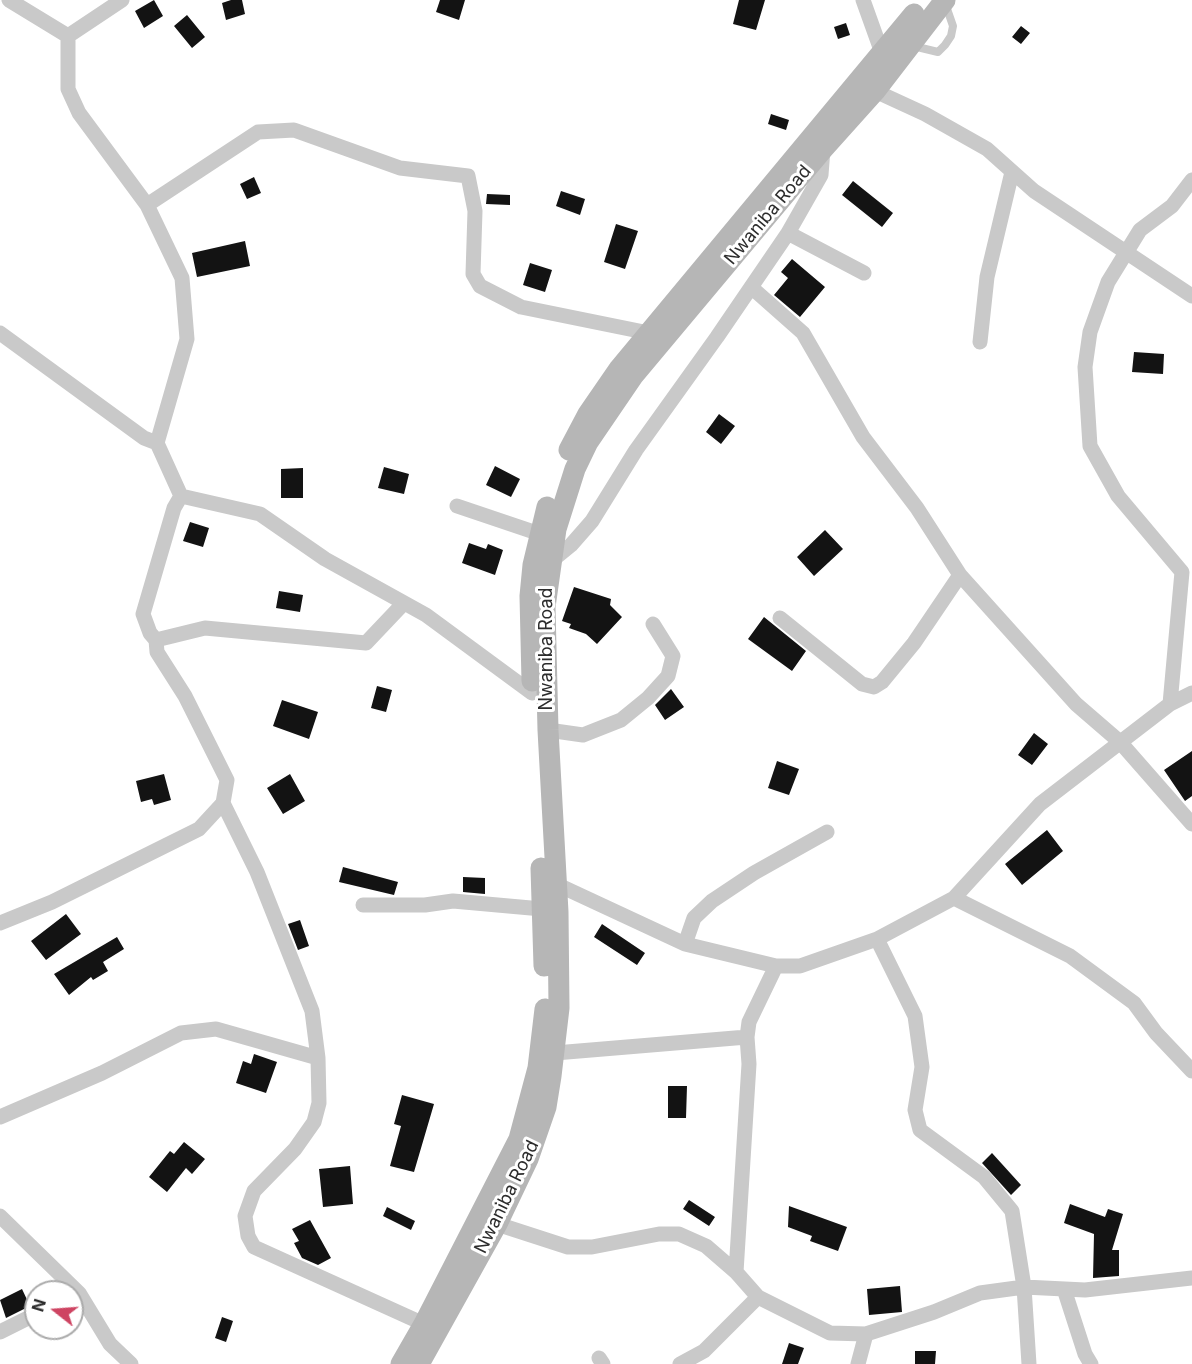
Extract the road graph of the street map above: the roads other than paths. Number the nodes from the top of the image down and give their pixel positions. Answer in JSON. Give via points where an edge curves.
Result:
{"nodes":[{"id":1,"x":9,"y":0,"type":"edge"},
{"id":2,"x":122,"y":0,"type":"edge"},
{"id":3,"x":863,"y":0,"type":"edge"},
{"id":4,"x":926,"y":0,"type":"edge"},
{"id":5,"x":945,"y":0,"type":"edge"},
{"id":6,"x":68,"y":36,"type":"junction"},
{"id":7,"x":908,"y":44,"type":"junction"},
{"id":8,"x":882,"y":53,"type":"junction"},
{"id":9,"x":875,"y":91,"type":"junction"},
{"id":10,"x":823,"y":149,"type":"junction"},
{"id":11,"x":1012,"y":172,"type":"junction"},
{"id":12,"x":1192,"y":180,"type":"edge"},
{"id":13,"x":147,"y":205,"type":"junction"},
{"id":14,"x":788,"y":232,"type":"junction"},
{"id":15,"x":1126,"y":251,"type":"junction"},
{"id":16,"x":864,"y":273,"type":"dead end"},
{"id":17,"x":751,"y":286,"type":"junction"},
{"id":18,"x":1192,"y":296,"type":"edge"},
{"id":19,"x":0,"y":333,"type":"edge"},
{"id":20,"x":649,"y":333,"type":"junction"},
{"id":21,"x":980,"y":342,"type":"dead end"},
{"id":22,"x":157,"y":443,"type":"junction"},
{"id":23,"x":181,"y":496,"type":"junction"},
{"id":24,"x":457,"y":506,"type":"dead end"},
{"id":25,"x":540,"y":534,"type":"junction"},
{"id":26,"x":549,"y":563,"type":"junction"},
{"id":27,"x":960,"y":576,"type":"junction"},
{"id":28,"x":404,"y":604,"type":"junction"},
{"id":29,"x":780,"y":618,"type":"dead end"},
{"id":30,"x":653,"y":624,"type":"dead end"},
{"id":31,"x":156,"y":640,"type":"junction"},
{"id":32,"x":532,"y":693,"type":"junction"},
{"id":33,"x":1192,"y":693,"type":"edge"},
{"id":34,"x":1170,"y":704,"type":"junction"},
{"id":35,"x":548,"y":730,"type":"junction"},
{"id":36,"x":1120,"y":742,"type":"junction"},
{"id":37,"x":223,"y":803,"type":"junction"},
{"id":38,"x":1192,"y":824,"type":"edge"},
{"id":39,"x":827,"y":832,"type":"dead end"},
{"id":40,"x":556,"y":884,"type":"junction"},
{"id":41,"x":954,"y":898,"type":"junction"},
{"id":42,"x":363,"y":905,"type":"dead end"},
{"id":43,"x":542,"y":909,"type":"junction"},
{"id":44,"x":0,"y":924,"type":"edge"},
{"id":45,"x":877,"y":939,"type":"junction"},
{"id":46,"x":685,"y":944,"type":"junction"},
{"id":47,"x":776,"y":966,"type":"junction"},
{"id":48,"x":747,"y":1037,"type":"junction"},
{"id":49,"x":555,"y":1053,"type":"junction"},
{"id":50,"x":318,"y":1058,"type":"junction"},
{"id":51,"x":1192,"y":1071,"type":"edge"},
{"id":52,"x":0,"y":1117,"type":"edge"},
{"id":53,"x":0,"y":1216,"type":"edge"},
{"id":54,"x":497,"y":1224,"type":"junction"},
{"id":55,"x":736,"y":1272,"type":"junction"},
{"id":56,"x":1192,"y":1278,"type":"edge"},
{"id":57,"x":62,"y":1280,"type":"edge"},
{"id":58,"x":1024,"y":1287,"type":"junction"},
{"id":59,"x":1064,"y":1289,"type":"junction"},
{"id":60,"x":758,"y":1297,"type":"junction"},
{"id":61,"x":84,"y":1307,"type":"edge"},
{"id":62,"x":24,"y":1320,"type":"edge"},
{"id":63,"x":424,"y":1324,"type":"junction"},
{"id":64,"x":0,"y":1332,"type":"edge"},
{"id":65,"x":866,"y":1334,"type":"junction"},
{"id":66,"x":131,"y":1364,"type":"edge"},
{"id":67,"x":401,"y":1364,"type":"edge"},
{"id":68,"x":419,"y":1364,"type":"edge"},
{"id":69,"x":680,"y":1364,"type":"edge"},
{"id":70,"x":858,"y":1364,"type":"edge"},
{"id":71,"x":1029,"y":1364,"type":"edge"},
{"id":72,"x":1091,"y":1364,"type":"edge"}],
"edges":[{"from":1,"to":6,"type":"street"},
{"from":2,"to":6,"type":"street"},
{"from":3,"to":8,"type":"street"},
{"from":4,"to":8,"type":"main road"},
{"from":5,"to":7,"type":"main road","name":"Nwaniba Road"},
{"from":5,"to":7,"type":"lane","via":[[953,26],[945,45],[938,51]]},
{"from":6,"to":13,"type":"street","via":[[68,89],[80,113]]},
{"from":7,"to":9,"type":"main road","name":"Nwaniba Road"},
{"from":8,"to":20,"type":"main road"},
{"from":9,"to":10,"type":"main road","name":"Nwaniba Road"},
{"from":9,"to":11,"type":"street","via":[[987,149]]},
{"from":10,"to":14,"type":"street","via":[[821,175]]},
{"from":10,"to":26,"type":"main road","name":"Nwaniba Road","via":[[633,376],[603,419],[575,470]]},
{"from":11,"to":15,"type":"street","via":[[1034,191]]},
{"from":11,"to":21,"type":"street","via":[[987,277]]},
{"from":12,"to":15,"type":"street","via":[[1172,206],[1140,230]]},
{"from":13,"to":20,"type":"street","via":[[258,132],[294,130],[400,168],[468,176],[476,211],[473,274],[480,286],[521,307]]},
{"from":13,"to":22,"type":"street","via":[[182,278],[187,316],[187,339]]},
{"from":14,"to":16,"type":"street"},
{"from":14,"to":17,"type":"street"},
{"from":15,"to":18,"type":"street"},
{"from":15,"to":34,"type":"street","via":[[1108,282],[1090,332],[1085,368],[1087,423],[1090,446],[1118,496],[1182,573]]},
{"from":17,"to":26,"type":"street","via":[[636,450],[592,521]]},
{"from":17,"to":27,"type":"street","via":[[803,333],[863,436],[917,508]]},
{"from":19,"to":22,"type":"street","via":[[144,438]]},
{"from":20,"to":25,"type":"main road","via":[[619,369],[577,432],[561,466]]},
{"from":22,"to":23,"type":"street"},
{"from":23,"to":28,"type":"street","via":[[260,514],[325,559]]},
{"from":23,"to":31,"type":"street","via":[[145,598],[143,615]]},
{"from":24,"to":25,"type":"street"},
{"from":25,"to":32,"type":"main road","via":[[530,596]]},
{"from":26,"to":35,"type":"main road","name":"Nwaniba Road","via":[[544,616]]},
{"from":27,"to":29,"type":"street","via":[[914,643],[874,687],[862,684]]},
{"from":27,"to":36,"type":"street","via":[[1076,704]]},
{"from":28,"to":31,"type":"street","via":[[366,643],[205,628]]},
{"from":28,"to":32,"type":"street","via":[[426,615]]},
{"from":30,"to":35,"type":"street","via":[[673,656],[668,676],[648,698],[621,720],[583,735]]},
{"from":31,"to":37,"type":"street","via":[[157,652],[185,696],[227,780]]},
{"from":32,"to":43,"type":"main road"},
{"from":33,"to":34,"type":"street"},
{"from":34,"to":36,"type":"street"},
{"from":35,"to":40,"type":"main road","name":"Nwaniba Road"},
{"from":36,"to":38,"type":"street"},
{"from":36,"to":41,"type":"street","via":[[1040,804]]},
{"from":37,"to":44,"type":"street","via":[[199,829]]},
{"from":37,"to":50,"type":"street","via":[[258,872],[312,1011]]},
{"from":39,"to":46,"type":"street","via":[[712,901],[693,918]]},
{"from":40,"to":46,"type":"street"},
{"from":40,"to":49,"type":"main road","name":"Nwaniba Road","via":[[559,1008]]},
{"from":41,"to":45,"type":"street"},
{"from":41,"to":51,"type":"street","via":[[1070,956],[1134,1003]]},
{"from":42,"to":43,"type":"street","via":[[453,902]]},
{"from":43,"to":63,"type":"main road","via":[[543,1034],[528,1109],[519,1139]]},
{"from":45,"to":47,"type":"street","via":[[801,966]]},
{"from":45,"to":58,"type":"street","via":[[915,1016],[922,1067],[915,1110],[920,1130],[984,1178],[1012,1211]]},
{"from":46,"to":47,"type":"street"},
{"from":47,"to":48,"type":"street","via":[[748,1022]]},
{"from":48,"to":49,"type":"street"},
{"from":48,"to":55,"type":"street","via":[[749,1064]]},
{"from":49,"to":54,"type":"main road","name":"Nwaniba Road","via":[[537,1136]]},
{"from":50,"to":52,"type":"street","via":[[216,1029],[182,1033]]},
{"from":50,"to":63,"type":"street","via":[[319,1103],[314,1122],[295,1149],[254,1191],[245,1216],[248,1236],[254,1247]]},
{"from":53,"to":57,"type":"street"},
{"from":54,"to":55,"type":"street","via":[[568,1247],[679,1234],[706,1246]]},
{"from":54,"to":68,"type":"main road","name":"Nwaniba Road"},
{"from":55,"to":60,"type":"street"},
{"from":56,"to":59,"type":"street"},
{"from":58,"to":59,"type":"street"},
{"from":58,"to":65,"type":"street","via":[[980,1293]]},
{"from":58,"to":71,"type":"street"},
{"from":59,"to":72,"type":"street","via":[[1084,1354]]},
{"from":60,"to":65,"type":"street","via":[[830,1333]]},
{"from":60,"to":69,"type":"street","via":[[704,1351]]},
{"from":61,"to":66,"type":"street","via":[[110,1344]]},
{"from":62,"to":64,"type":"street"},
{"from":63,"to":67,"type":"main road"},
{"from":65,"to":70,"type":"street"}]}
